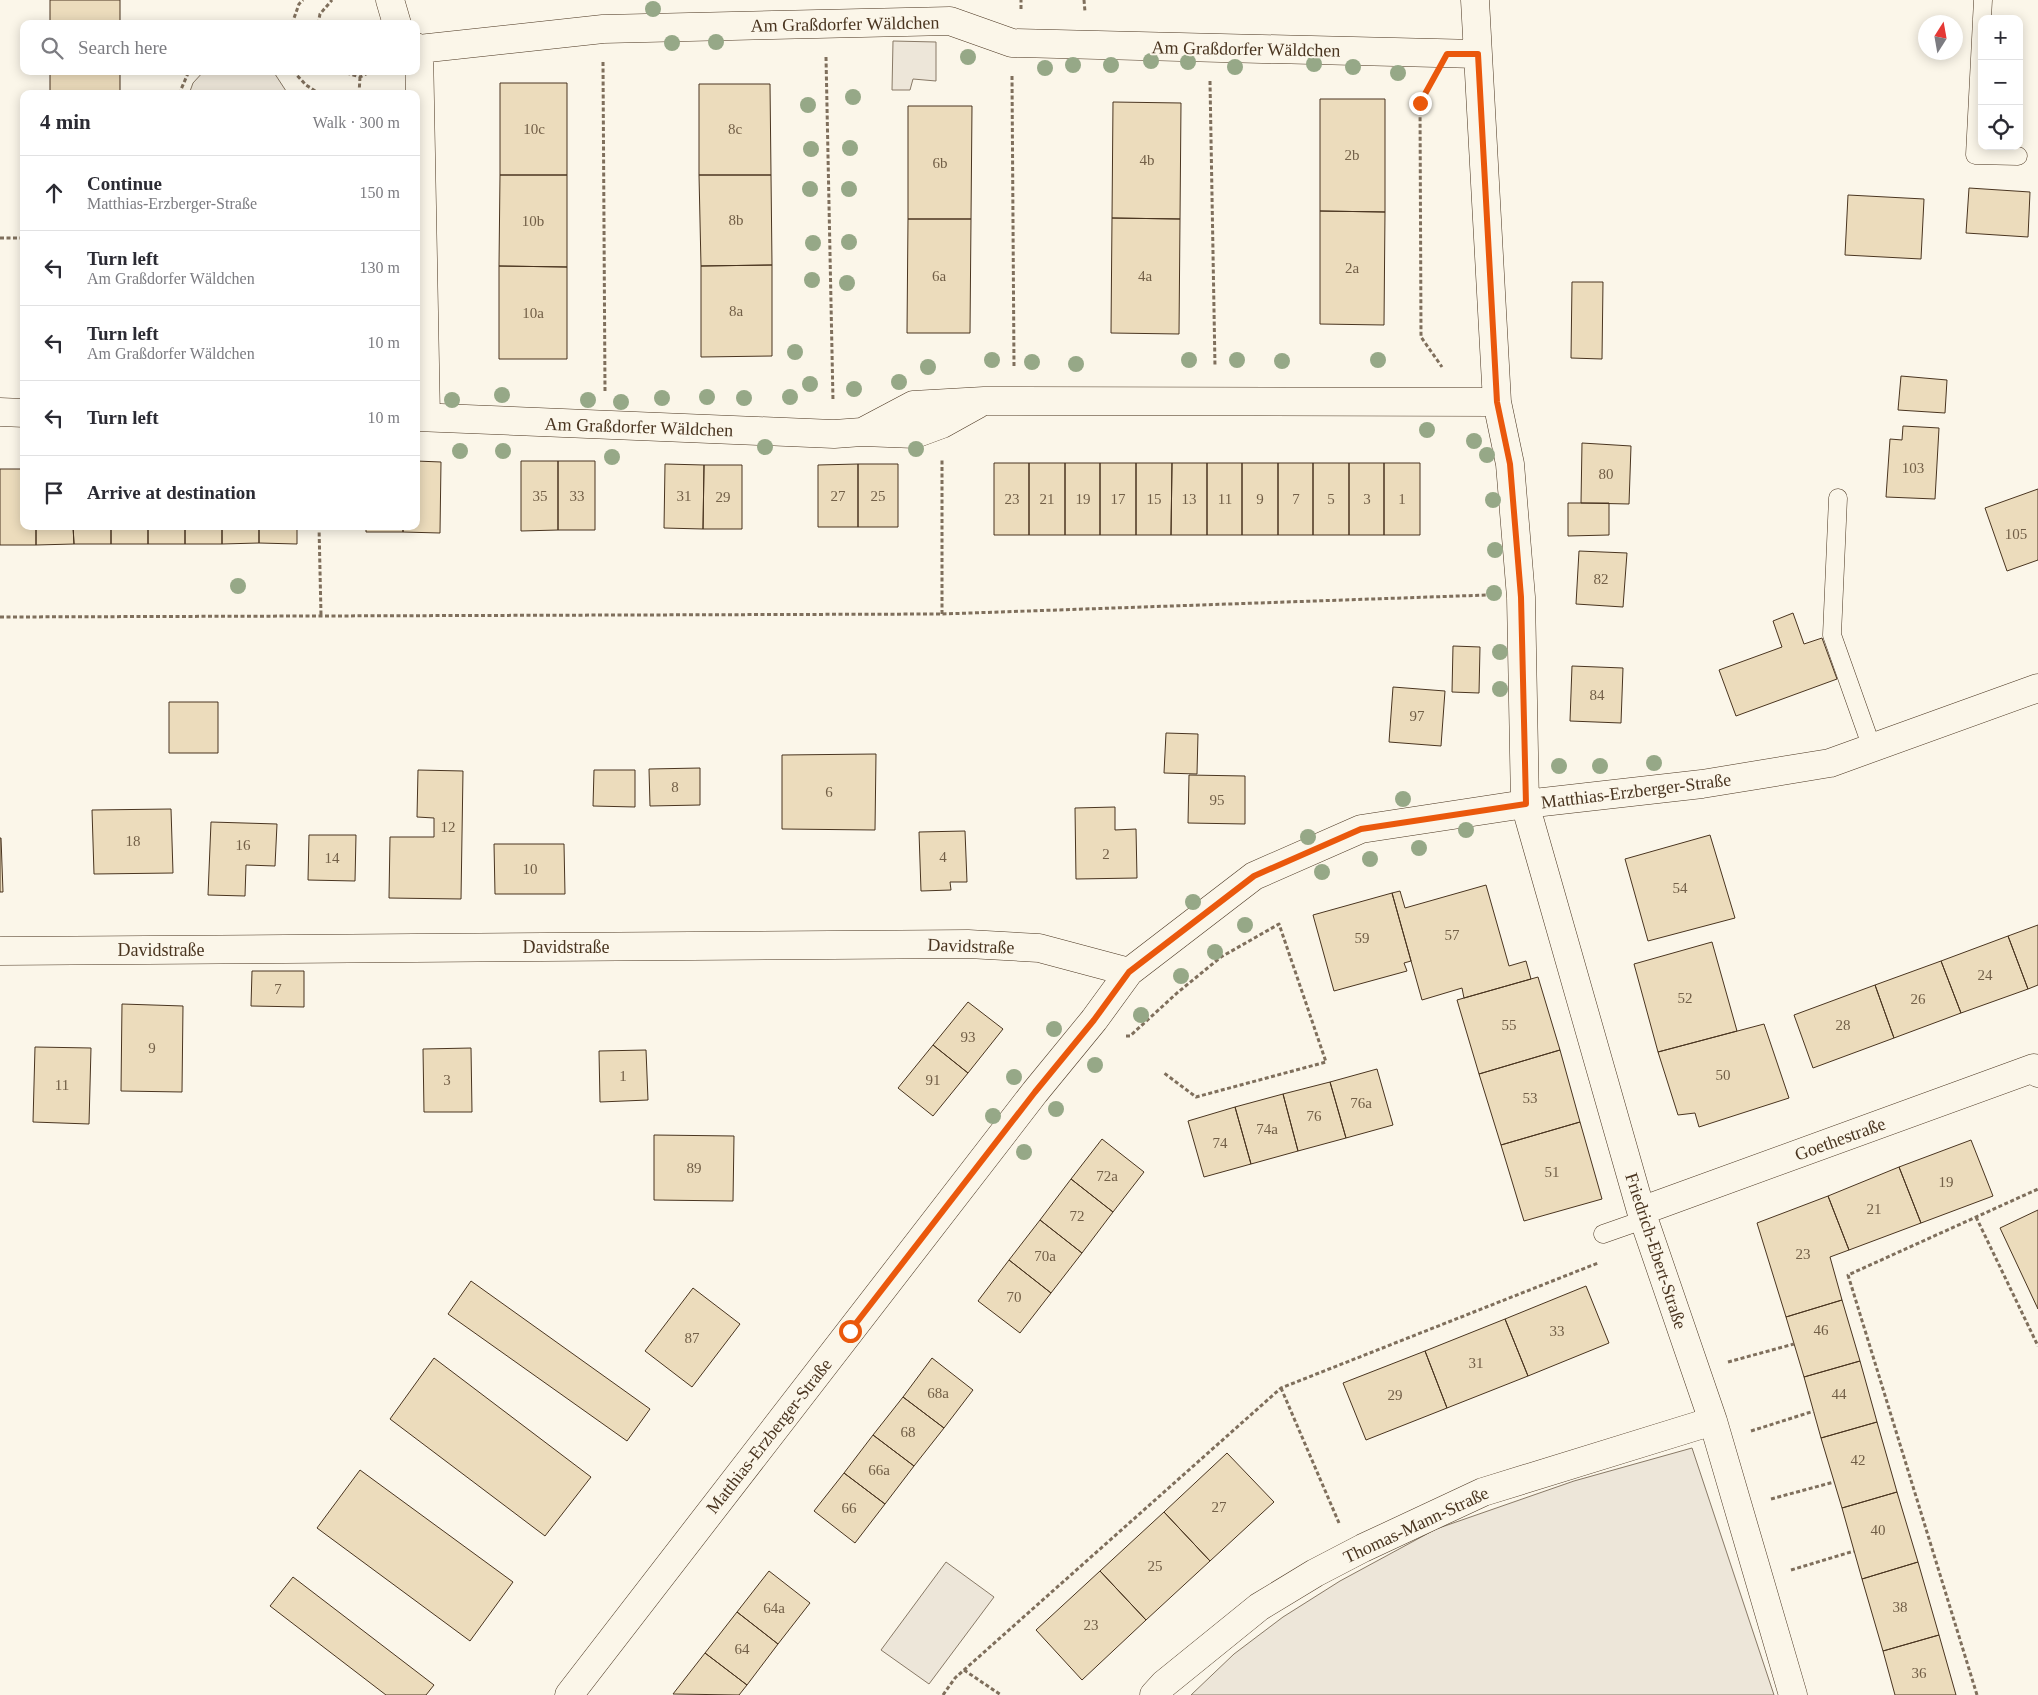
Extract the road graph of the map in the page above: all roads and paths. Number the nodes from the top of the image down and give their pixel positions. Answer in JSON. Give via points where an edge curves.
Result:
{"nodes":[{"id":1,"x":303,"y":0,"type":"edge"},
{"id":2,"x":332,"y":0,"type":"edge"},
{"id":3,"x":390,"y":0,"type":"edge"},
{"id":4,"x":1475,"y":0,"type":"edge"},
{"id":5,"x":1983,"y":0,"type":"edge"},
{"id":6,"x":1982,"y":15,"type":"edge"},
{"id":7,"x":293,"y":20,"type":"edge"},
{"id":8,"x":319,"y":20,"type":"edge"},
{"id":9,"x":396,"y":20,"type":"edge"},
{"id":10,"x":826,"y":24,"type":"junction"},
{"id":11,"x":603,"y":29,"type":"junction"},
{"id":12,"x":1012,"y":43,"type":"junction"},
{"id":13,"x":420,"y":48,"type":"edge"},
{"id":14,"x":1209,"y":48,"type":"junction"},
{"id":15,"x":1447,"y":54,"type":"junction"},
{"id":16,"x":1478,"y":54,"type":"junction"},
{"id":17,"x":1980,"y":60,"type":"edge"},
{"id":18,"x":187,"y":75,"type":"edge"},
{"id":19,"x":297,"y":75,"type":"edge"},
{"id":20,"x":353,"y":75,"type":"edge"},
{"id":21,"x":364,"y":75,"type":"edge"},
{"id":22,"x":418,"y":75,"type":"edge"},
{"id":23,"x":360,"y":77,"type":"junction"},
{"id":24,"x":181,"y":90,"type":"edge"},
{"id":25,"x":314,"y":90,"type":"edge"},
{"id":26,"x":359,"y":90,"type":"edge"},
{"id":27,"x":418,"y":90,"type":"edge"},
{"id":28,"x":2018,"y":156,"type":"dead end"},
{"id":29,"x":0,"y":238,"type":"edge"},
{"id":30,"x":20,"y":238,"type":"edge"},
{"id":31,"x":420,"y":294,"type":"edge"},
{"id":32,"x":1444,"y":370,"type":"dead end"},
{"id":33,"x":984,"y":401,"type":"junction"},
{"id":34,"x":1014,"y":401,"type":"junction"},
{"id":35,"x":1215,"y":401,"type":"junction"},
{"id":36,"x":1497,"y":402,"type":"junction"},
{"id":37,"x":0,"y":412,"type":"edge"},
{"id":38,"x":20,"y":412,"type":"edge"},
{"id":39,"x":421,"y":417,"type":"edge"},
{"id":40,"x":942,"y":424,"type":"junction"},
{"id":41,"x":606,"y":426,"type":"junction"},
{"id":42,"x":862,"y":432,"type":"junction"},
{"id":43,"x":834,"y":434,"type":"junction"},
{"id":44,"x":1838,"y":498,"type":"dead end"},
{"id":45,"x":319,"y":530,"type":"edge"},
{"id":46,"x":1489,"y":595,"type":"dead end"},
{"id":47,"x":942,"y":614,"type":"junction"},
{"id":48,"x":321,"y":615,"type":"junction"},
{"id":49,"x":0,"y":617,"type":"edge"},
{"id":50,"x":2038,"y":688,"type":"edge"},
{"id":51,"x":1872,"y":748,"type":"junction"},
{"id":52,"x":1526,"y":804,"type":"junction"},
{"id":53,"x":0,"y":951,"type":"edge"},
{"id":54,"x":1129,"y":972,"type":"junction"},
{"id":55,"x":1123,"y":1036,"type":"dead end"},
{"id":56,"x":1164,"y":1073,"type":"dead end"},
{"id":57,"x":2038,"y":1073,"type":"edge"},
{"id":58,"x":2038,"y":1189,"type":"edge"},
{"id":59,"x":1642,"y":1216,"type":"junction"},
{"id":60,"x":1976,"y":1217,"type":"junction"},
{"id":61,"x":1603,"y":1234,"type":"dead end"},
{"id":62,"x":1599,"y":1263,"type":"dead end"},
{"id":63,"x":1794,"y":1344,"type":"dead end"},
{"id":64,"x":2038,"y":1346,"type":"edge"},
{"id":65,"x":1696,"y":1371,"type":"junction"},
{"id":66,"x":1281,"y":1388,"type":"junction"},
{"id":67,"x":1814,"y":1411,"type":"dead end"},
{"id":68,"x":1716,"y":1431,"type":"junction"},
{"id":69,"x":1834,"y":1482,"type":"dead end"},
{"id":70,"x":1739,"y":1507,"type":"junction"},
{"id":71,"x":1340,"y":1524,"type":"dead end"},
{"id":72,"x":1854,"y":1551,"type":"dead end"},
{"id":73,"x":1782,"y":1572,"type":"dead end"},
{"id":74,"x":964,"y":1670,"type":"junction"},
{"id":75,"x":569,"y":1695,"type":"edge"},
{"id":76,"x":943,"y":1695,"type":"edge"},
{"id":77,"x":1001,"y":1695,"type":"edge"},
{"id":78,"x":1154,"y":1695,"type":"edge"},
{"id":79,"x":1793,"y":1695,"type":"edge"},
{"id":80,"x":1977,"y":1695,"type":"edge"}],
"edges":[{"from":1,"to":7,"type":"path"},
{"from":2,"to":8,"type":"path"},
{"from":3,"to":9,"type":"street"},
{"from":4,"to":16,"type":"street"},
{"from":5,"to":6,"type":"lane"},
{"from":10,"to":11,"type":"street","name":"Am Graßdorfer Wäldchen"},
{"from":10,"to":12,"type":"street","name":"Am Graßdorfer Wäldchen","via":[[950,21]]},
{"from":10,"to":43,"type":"path"},
{"from":11,"to":13,"type":"street","name":"Am Graßdorfer Wäldchen"},
{"from":11,"to":41,"type":"path"},
{"from":12,"to":14,"type":"street","name":"Am Graßdorfer Wäldchen"},
{"from":12,"to":34,"type":"path"},
{"from":14,"to":15,"type":"street","name":"Am Graßdorfer Wäldchen"},
{"from":14,"to":35,"type":"path"},
{"from":15,"to":16,"type":"street","name":"Am Graßdorfer Wäldchen"},
{"from":15,"to":32,"type":"path","via":[[1420,103],[1422,337]]},
{"from":16,"to":36,"type":"street"},
{"from":17,"to":28,"type":"lane","via":[[1975,155]]},
{"from":18,"to":24,"type":"path"},
{"from":19,"to":25,"type":"path"},
{"from":20,"to":23,"type":"path"},
{"from":21,"to":23,"type":"path"},
{"from":22,"to":27,"type":"street"},
{"from":23,"to":26,"type":"path"},
{"from":29,"to":30,"type":"path"},
{"from":31,"to":39,"type":"street"},
{"from":33,"to":34,"type":"street","name":"Am Graßdorfer Wäldchen"},
{"from":33,"to":40,"type":"street","name":"Am Graßdorfer Wäldchen"},
{"from":33,"to":42,"type":"street","name":"Am Graßdorfer Wäldchen","via":[[913,405]]},
{"from":34,"to":35,"type":"street","name":"Am Graßdorfer Wäldchen"},
{"from":35,"to":36,"type":"street","name":"Am Graßdorfer Wäldchen"},
{"from":36,"to":52,"type":"street","via":[[1510,464],[1521,597]]},
{"from":37,"to":38,"type":"street"},
{"from":39,"to":41,"type":"street","name":"Am Graßdorfer Wäldchen"},
{"from":40,"to":42,"type":"street","name":"Am Graßdorfer Wäldchen","via":[[914,434]]},
{"from":40,"to":47,"type":"path"},
{"from":41,"to":43,"type":"street","name":"Am Graßdorfer Wäldchen"},
{"from":42,"to":43,"type":"street","name":"Am Graßdorfer Wäldchen"},
{"from":44,"to":51,"type":"lane","via":[[1832,636]]},
{"from":45,"to":48,"type":"path"},
{"from":46,"to":47,"type":"path"},
{"from":47,"to":48,"type":"path"},
{"from":48,"to":49,"type":"path"},
{"from":50,"to":51,"type":"street","name":"Matthias-Erzberger-Straße"},
{"from":51,"to":52,"type":"street","name":"Matthias-Erzberger-Straße","via":[[1830,763],[1804,768],[1702,784]]},
{"from":52,"to":54,"type":"street","name":"Matthias-Erzberger-Straße","via":[[1361,829],[1254,876]]},
{"from":52,"to":59,"type":"street","name":"Friedrich-Ebert-Straße"},
{"from":53,"to":54,"type":"street","name":"Davidstraße","via":[[968,944],[1039,948]]},
{"from":54,"to":75,"type":"street","name":"Matthias-Erzberger-Straße"},
{"from":55,"to":56,"type":"path","via":[[1130,1036],[1221,957],[1280,924],[1326,1062],[1196,1097]]},
{"from":57,"to":59,"type":"street","name":"Goethestraße","via":[[2034,1068]]},
{"from":58,"to":60,"type":"path"},
{"from":59,"to":61,"type":"lane"},
{"from":59,"to":65,"type":"street","name":"Friedrich-Ebert-Straße"},
{"from":60,"to":64,"type":"path"},
{"from":60,"to":80,"type":"path","via":[[1848,1275]]},
{"from":62,"to":66,"type":"path"},
{"from":63,"to":65,"type":"path"},
{"from":65,"to":68,"type":"street","name":"Friedrich-Ebert-Straße"},
{"from":66,"to":71,"type":"path"},
{"from":66,"to":74,"type":"path"},
{"from":67,"to":68,"type":"path"},
{"from":68,"to":70,"type":"street","name":"Friedrich-Ebert-Straße"},
{"from":68,"to":78,"type":"street","name":"Thomas-Mann-Straße","via":[[1483,1492],[1363,1548],[1259,1607]]},
{"from":69,"to":70,"type":"path"},
{"from":70,"to":79,"type":"street","name":"Friedrich-Ebert-Straße"},
{"from":72,"to":73,"type":"path"},
{"from":74,"to":76,"type":"path"},
{"from":74,"to":77,"type":"path"}]}
